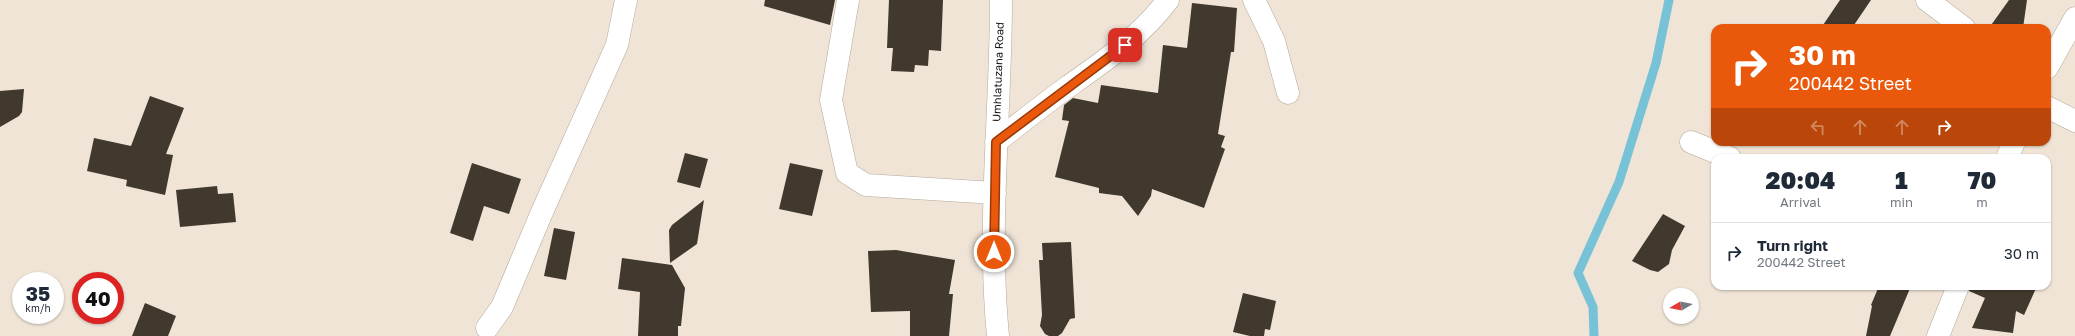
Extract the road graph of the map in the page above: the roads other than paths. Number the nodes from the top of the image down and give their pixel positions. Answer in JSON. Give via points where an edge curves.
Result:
{"nodes":[{"id":1,"x":626,"y":0,"type":"edge"},
{"id":2,"x":848,"y":0,"type":"edge"},
{"id":3,"x":1000,"y":0,"type":"edge"},
{"id":4,"x":1168,"y":0,"type":"edge"},
{"id":5,"x":1254,"y":0,"type":"edge"},
{"id":6,"x":1927,"y":0,"type":"edge"},
{"id":7,"x":2075,"y":18,"type":"edge"},
{"id":8,"x":1959,"y":24,"type":"edge"},
{"id":9,"x":2051,"y":61,"type":"edge"},
{"id":10,"x":1288,"y":93,"type":"dead end"},
{"id":11,"x":2051,"y":109,"type":"edge"},
{"id":12,"x":2075,"y":121,"type":"edge"},
{"id":13,"x":996,"y":142,"type":"junction"},
{"id":14,"x":1691,"y":142,"type":"dead end"},
{"id":15,"x":1720,"y":154,"type":"edge"},
{"id":16,"x":995,"y":193,"type":"junction"},
{"id":17,"x":1956,"y":290,"type":"edge"},
{"id":18,"x":488,"y":328,"type":"dead end"},
{"id":19,"x":998,"y":336,"type":"edge"},
{"id":20,"x":1938,"y":336,"type":"edge"}],
"edges":[{"from":1,"to":18,"type":"street","via":[[618,45],[502,307]]},
{"from":2,"to":16,"type":"street","via":[[831,100],[847,173],[866,185]]},
{"from":3,"to":13,"type":"street","name":"Umhlatuzana Road"},
{"from":4,"to":13,"type":"street","via":[[1154,19],[1115,54]]},
{"from":5,"to":10,"type":"street","via":[[1274,41]]},
{"from":6,"to":8,"type":"street"},
{"from":7,"to":9,"type":"street"},
{"from":11,"to":12,"type":"street"},
{"from":13,"to":16,"type":"street","name":"Umhlatuzana Road"},
{"from":14,"to":15,"type":"street"},
{"from":16,"to":19,"type":"street","name":"Umhlatuzana Road","via":[[994,293]]},
{"from":17,"to":20,"type":"street"}]}
